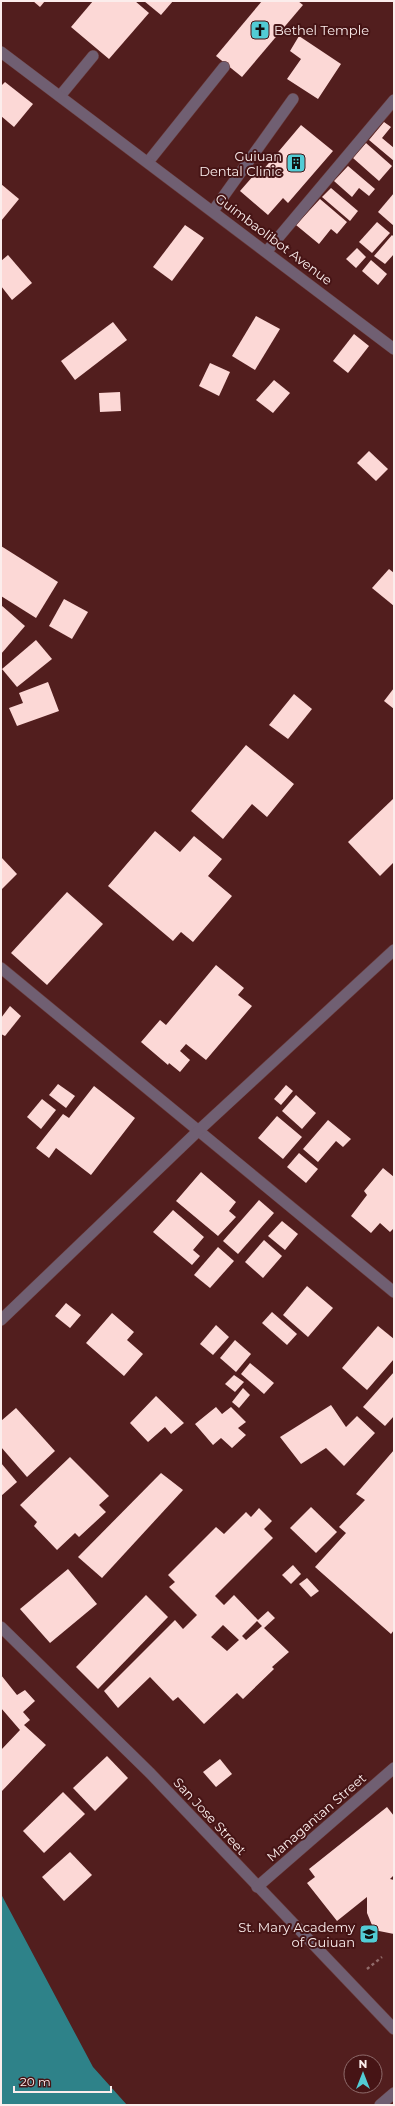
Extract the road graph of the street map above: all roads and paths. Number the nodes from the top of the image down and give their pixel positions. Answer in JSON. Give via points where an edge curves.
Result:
{"nodes":[{"id":1,"x":1,"y":52,"type":"edge"},
{"id":2,"x":92,"y":56,"type":"dead end"},
{"id":3,"x":224,"y":67,"type":"dead end"},
{"id":4,"x":60,"y":96,"type":"junction"},
{"id":5,"x":293,"y":98,"type":"dead end"},
{"id":6,"x":394,"y":100,"type":"edge"},
{"id":7,"x":148,"y":162,"type":"junction"},
{"id":8,"x":213,"y":211,"type":"junction"},
{"id":9,"x":267,"y":251,"type":"junction"},
{"id":10,"x":394,"y":349,"type":"edge"},
{"id":11,"x":394,"y":950,"type":"edge"},
{"id":12,"x":1,"y":968,"type":"edge"},
{"id":13,"x":198,"y":1131,"type":"junction"},
{"id":14,"x":394,"y":1292,"type":"edge"},
{"id":15,"x":1,"y":1320,"type":"edge"},
{"id":16,"x":1,"y":1627,"type":"edge"},
{"id":17,"x":394,"y":1768,"type":"edge"},
{"id":18,"x":257,"y":1887,"type":"junction"},
{"id":19,"x":394,"y":2029,"type":"edge"},
{"id":20,"x":394,"y":2093,"type":"edge"},
{"id":21,"x":380,"y":2105,"type":"edge"}],
"edges":[{"from":1,"to":4,"type":"street","name":"Guimbaolibot Avenue"},
{"from":2,"to":4,"type":"street"},
{"from":3,"to":7,"type":"street"},
{"from":4,"to":7,"type":"street","name":"Guimbaolibot Avenue"},
{"from":5,"to":8,"type":"street"},
{"from":6,"to":9,"type":"street"},
{"from":7,"to":8,"type":"street","name":"Guimbaolibot Avenue"},
{"from":8,"to":9,"type":"street","name":"Guimbaolibot Avenue"},
{"from":9,"to":10,"type":"street","name":"Guimbaolibot Avenue"},
{"from":11,"to":13,"type":"street"},
{"from":12,"to":13,"type":"street"},
{"from":13,"to":14,"type":"street"},
{"from":13,"to":15,"type":"street"},
{"from":16,"to":18,"type":"street","name":"San Jose Street","via":[[150,1773]]},
{"from":17,"to":18,"type":"street","name":"Managantan Street"},
{"from":18,"to":19,"type":"street","name":"San Jose Street"},
{"from":20,"to":21,"type":"street"}]}
